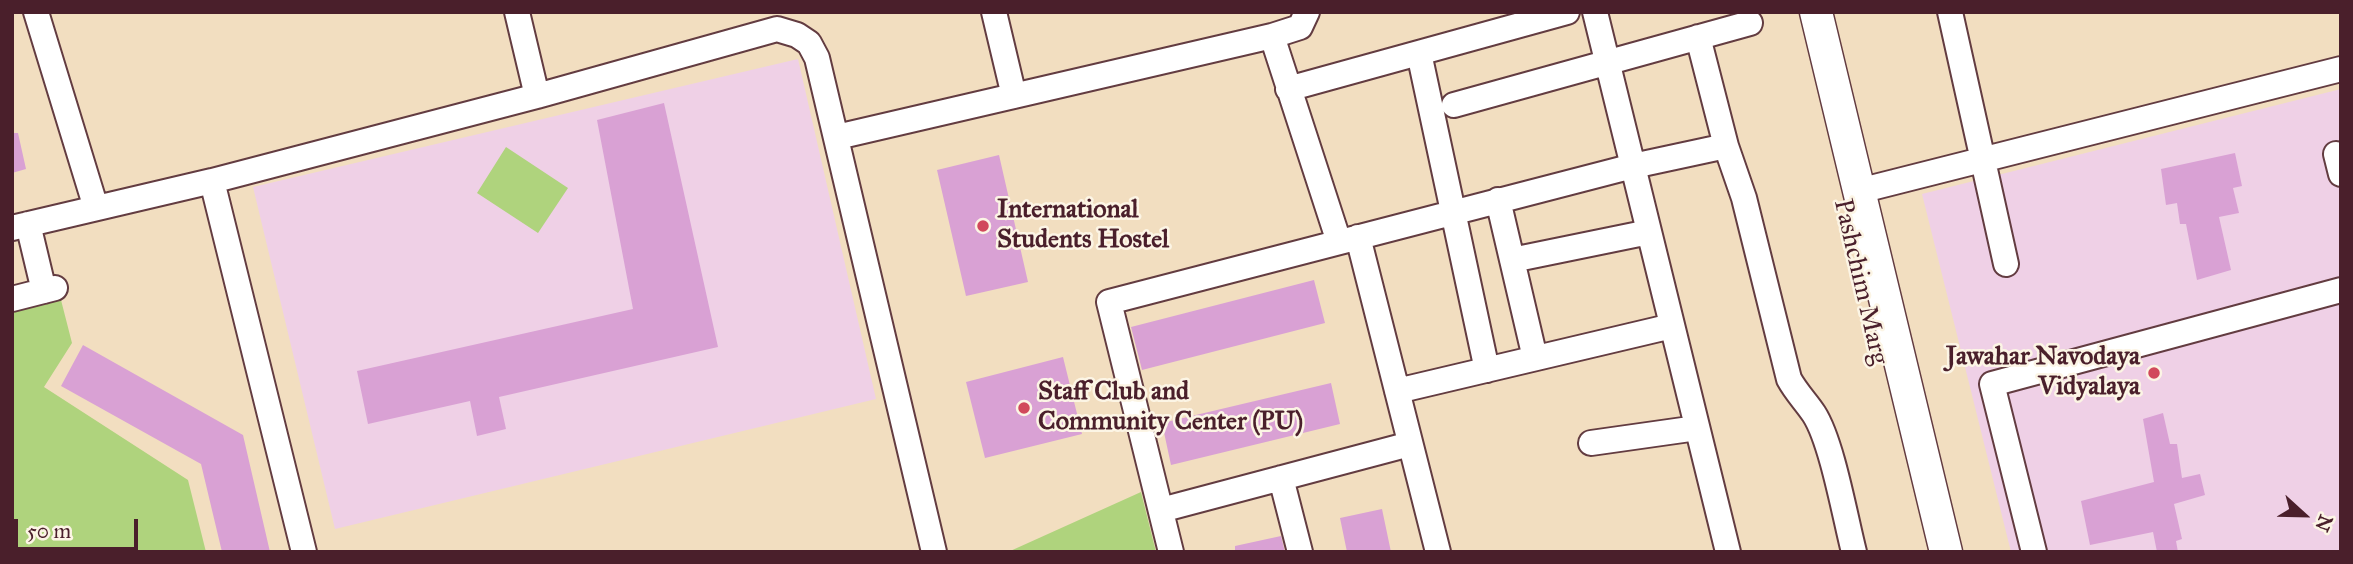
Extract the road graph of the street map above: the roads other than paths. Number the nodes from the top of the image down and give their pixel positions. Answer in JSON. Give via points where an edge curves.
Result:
{"nodes":[{"id":1,"x":517,"y":12,"type":"edge"},
{"id":2,"x":994,"y":12,"type":"edge"},
{"id":3,"x":1307,"y":12,"type":"edge"},
{"id":4,"x":1567,"y":12,"type":"edge"},
{"id":5,"x":1595,"y":12,"type":"edge"},
{"id":6,"x":1796,"y":12,"type":"edge"},
{"id":7,"x":1816,"y":12,"type":"edge"},
{"id":8,"x":1950,"y":12,"type":"edge"},
{"id":9,"x":38,"y":14,"type":"edge"},
{"id":10,"x":1750,"y":23,"type":"dead end"},
{"id":11,"x":1272,"y":36,"type":"junction"},
{"id":12,"x":1698,"y":37,"type":"junction"},
{"id":13,"x":1419,"y":53,"type":"junction"},
{"id":14,"x":1608,"y":62,"type":"junction"},
{"id":15,"x":2341,"y":69,"type":"edge"},
{"id":16,"x":1288,"y":89,"type":"junction"},
{"id":17,"x":537,"y":96,"type":"junction"},
{"id":18,"x":1014,"y":96,"type":"junction"},
{"id":19,"x":1454,"y":105,"type":"dead end"},
{"id":20,"x":837,"y":137,"type":"junction"},
{"id":21,"x":1726,"y":146,"type":"junction"},
{"id":22,"x":1983,"y":162,"type":"junction"},
{"id":23,"x":1633,"y":166,"type":"junction"},
{"id":24,"x":212,"y":181,"type":"junction"},
{"id":25,"x":1859,"y":191,"type":"junction"},
{"id":26,"x":1498,"y":200,"type":"junction"},
{"id":27,"x":96,"y":208,"type":"junction"},
{"id":28,"x":1451,"y":213,"type":"junction"},
{"id":29,"x":20,"y":226,"type":"edge"},
{"id":30,"x":1649,"y":232,"type":"junction"},
{"id":31,"x":1348,"y":239,"type":"junction"},
{"id":32,"x":1512,"y":260,"type":"junction"},
{"id":33,"x":2006,"y":264,"type":"dead end"},
{"id":34,"x":2341,"y":290,"type":"edge"},
{"id":35,"x":12,"y":299,"type":"edge"},
{"id":36,"x":1672,"y":326,"type":"junction"},
{"id":37,"x":1535,"y":358,"type":"junction"},
{"id":38,"x":1487,"y":370,"type":"junction"},
{"id":39,"x":1397,"y":391,"type":"junction"},
{"id":40,"x":1697,"y":428,"type":"junction"},
{"id":41,"x":1591,"y":443,"type":"dead end"},
{"id":42,"x":1410,"y":444,"type":"junction"},
{"id":43,"x":1281,"y":478,"type":"junction"},
{"id":44,"x":1161,"y":510,"type":"junction"},
{"id":45,"x":304,"y":552,"type":"edge"},
{"id":46,"x":934,"y":552,"type":"edge"},
{"id":47,"x":1171,"y":552,"type":"edge"},
{"id":48,"x":1300,"y":552,"type":"edge"},
{"id":49,"x":1438,"y":552,"type":"edge"},
{"id":50,"x":1728,"y":552,"type":"edge"},
{"id":51,"x":1854,"y":552,"type":"edge"},
{"id":52,"x":1925,"y":552,"type":"edge"},
{"id":53,"x":1946,"y":552,"type":"edge"},
{"id":54,"x":2034,"y":552,"type":"edge"}],
"edges":[{"from":1,"to":17,"type":"street"},
{"from":2,"to":18,"type":"street"},
{"from":3,"to":11,"type":"street","via":[[1300,27]]},
{"from":4,"to":13,"type":"street"},
{"from":5,"to":14,"type":"street"},
{"from":6,"to":52,"type":"main road","name":"Pashchim Marg"},
{"from":7,"to":25,"type":"main road"},
{"from":8,"to":22,"type":"street"},
{"from":9,"to":27,"type":"street"},
{"from":10,"to":12,"type":"street"},
{"from":11,"to":16,"type":"street"},
{"from":11,"to":18,"type":"street"},
{"from":12,"to":14,"type":"street"},
{"from":12,"to":21,"type":"street"},
{"from":13,"to":16,"type":"street"},
{"from":13,"to":28,"type":"street"},
{"from":14,"to":19,"type":"street"},
{"from":14,"to":23,"type":"street"},
{"from":15,"to":22,"type":"street"},
{"from":16,"to":31,"type":"street"},
{"from":17,"to":20,"type":"street","via":[[777,29],[809,43]]},
{"from":17,"to":24,"type":"street"},
{"from":18,"to":20,"type":"street"},
{"from":20,"to":46,"type":"street"},
{"from":21,"to":23,"type":"street"},
{"from":21,"to":51,"type":"street","via":[[1744,198],[1789,379],[1824,436]]},
{"from":22,"to":25,"type":"street"},
{"from":22,"to":33,"type":"street"},
{"from":23,"to":26,"type":"street"},
{"from":23,"to":30,"type":"street"},
{"from":24,"to":27,"type":"street"},
{"from":24,"to":45,"type":"street"},
{"from":25,"to":53,"type":"main road"},
{"from":26,"to":28,"type":"street"},
{"from":26,"to":32,"type":"street"},
{"from":27,"to":29,"type":"street"},
{"from":28,"to":31,"type":"street"},
{"from":28,"to":38,"type":"street"},
{"from":29,"to":35,"type":"street","via":[[50,290]]},
{"from":30,"to":32,"type":"street"},
{"from":30,"to":36,"type":"street"},
{"from":31,"to":39,"type":"street"},
{"from":31,"to":44,"type":"street","via":[[1109,302]]},
{"from":32,"to":37,"type":"street"},
{"from":34,"to":54,"type":"street","via":[[1992,384]]},
{"from":36,"to":37,"type":"street"},
{"from":36,"to":40,"type":"street"},
{"from":37,"to":38,"type":"street"},
{"from":38,"to":39,"type":"street"},
{"from":39,"to":42,"type":"street"},
{"from":40,"to":41,"type":"street"},
{"from":40,"to":50,"type":"street"},
{"from":42,"to":43,"type":"street"},
{"from":42,"to":49,"type":"street"},
{"from":43,"to":44,"type":"street"},
{"from":43,"to":48,"type":"street"},
{"from":44,"to":47,"type":"street"}]}
